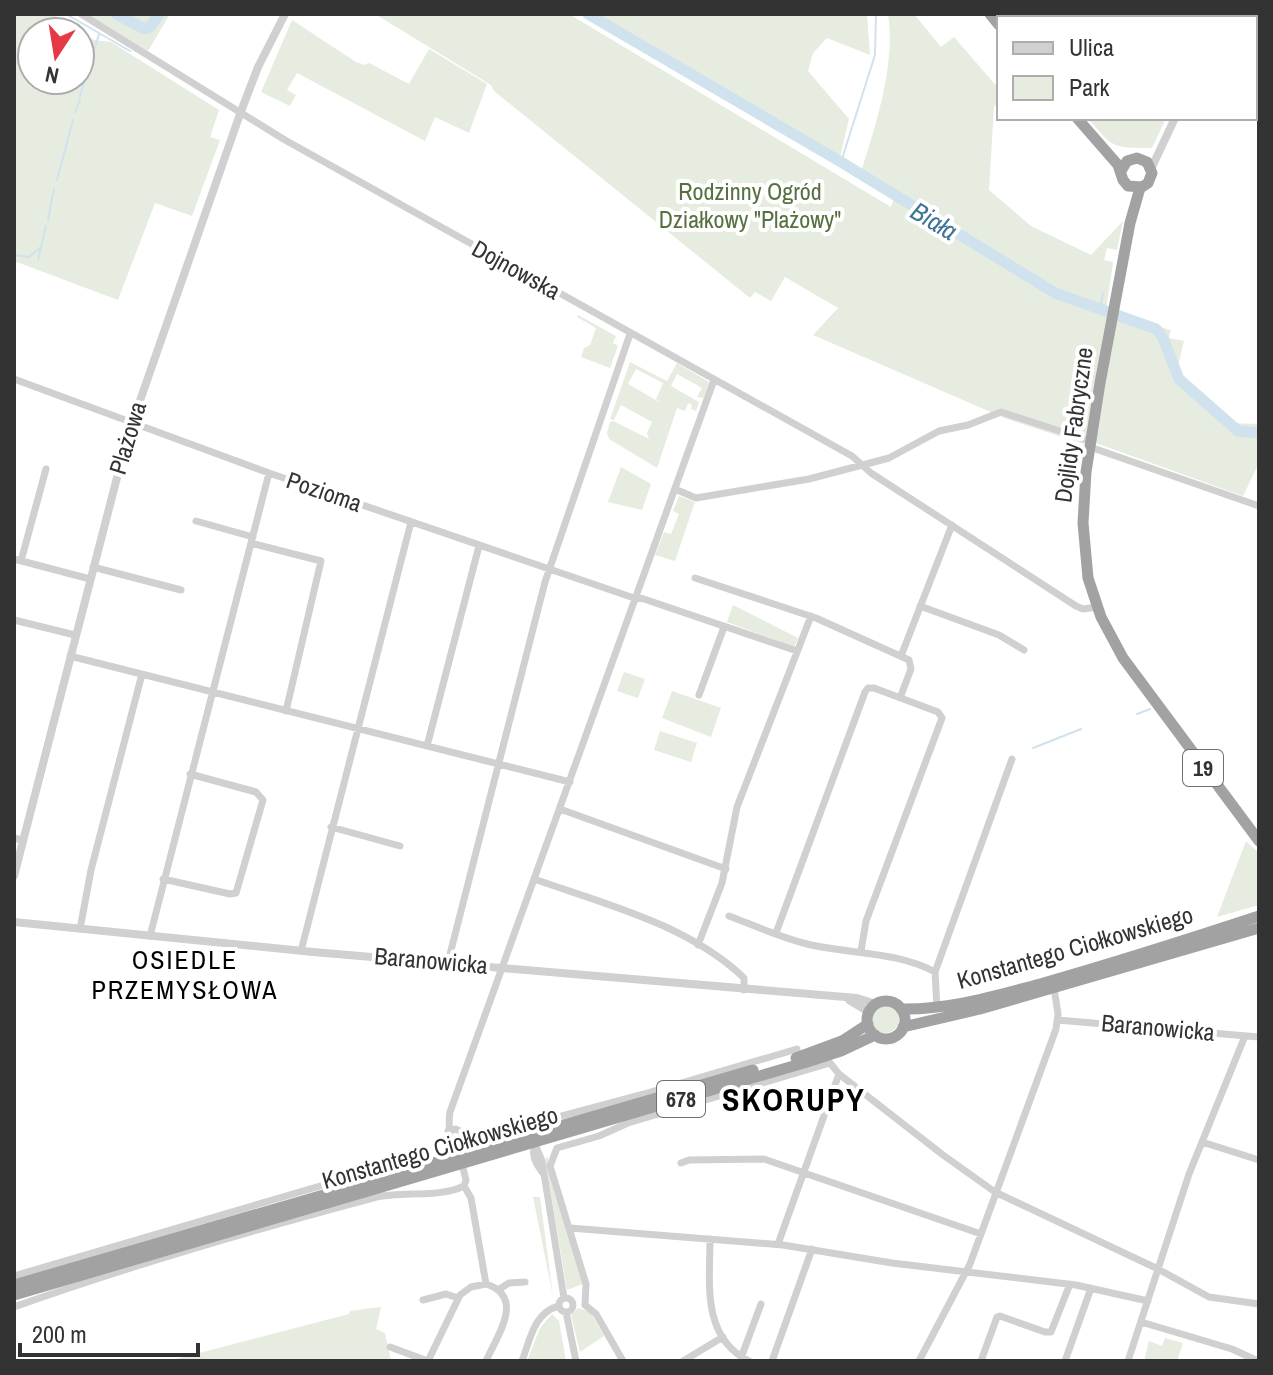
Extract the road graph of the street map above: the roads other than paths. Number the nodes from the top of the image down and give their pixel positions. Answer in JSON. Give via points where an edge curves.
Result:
{"nodes":[{"id":1,"x":81,"y":14,"type":"edge"},
{"id":2,"x":285,"y":14,"type":"edge"},
{"id":3,"x":240,"y":114,"type":"junction"},
{"id":4,"x":1079,"y":120,"type":"edge"},
{"id":5,"x":1174,"y":120,"type":"edge"},
{"id":6,"x":1147,"y":164,"type":"junction"},
{"id":7,"x":1124,"y":166,"type":"junction"},
{"id":8,"x":1134,"y":187,"type":"junction"},
{"id":9,"x":630,"y":334,"type":"junction"},
{"id":10,"x":14,"y":379,"type":"edge"},
{"id":11,"x":714,"y":380,"type":"junction"},
{"id":12,"x":132,"y":423,"type":"junction"},
{"id":13,"x":1090,"y":444,"type":"junction"},
{"id":14,"x":862,"y":465,"type":"junction"},
{"id":15,"x":46,"y":469,"type":"dead end"},
{"id":16,"x":269,"y":473,"type":"junction"},
{"id":17,"x":675,"y":489,"type":"junction"},
{"id":18,"x":1259,"y":506,"type":"edge"},
{"id":19,"x":196,"y":521,"type":"dead end"},
{"id":20,"x":411,"y":522,"type":"junction"},
{"id":21,"x":952,"y":525,"type":"junction"},
{"id":22,"x":252,"y":540,"type":"junction"},
{"id":23,"x":479,"y":546,"type":"junction"},
{"id":24,"x":18,"y":560,"type":"edge"},
{"id":25,"x":93,"y":567,"type":"junction"},
{"id":26,"x":549,"y":570,"type":"junction"},
{"id":27,"x":695,"y":578,"type":"dead end"},
{"id":28,"x":90,"y":579,"type":"junction"},
{"id":29,"x":181,"y":590,"type":"dead end"},
{"id":30,"x":637,"y":598,"type":"junction"},
{"id":31,"x":920,"y":606,"type":"junction"},
{"id":32,"x":1097,"y":607,"type":"junction"},
{"id":33,"x":811,"y":616,"type":"junction"},
{"id":34,"x":14,"y":620,"type":"edge"},
{"id":35,"x":724,"y":627,"type":"junction"},
{"id":36,"x":75,"y":635,"type":"junction"},
{"id":37,"x":1024,"y":650,"type":"dead end"},
{"id":38,"x":797,"y":651,"type":"junction"},
{"id":39,"x":70,"y":656,"type":"junction"},
{"id":40,"x":901,"y":656,"type":"junction"},
{"id":41,"x":142,"y":674,"type":"junction"},
{"id":42,"x":213,"y":692,"type":"junction"},
{"id":43,"x":699,"y":695,"type":"dead end"},
{"id":44,"x":900,"y":698,"type":"junction"},
{"id":45,"x":286,"y":711,"type":"junction"},
{"id":46,"x":358,"y":728,"type":"junction"},
{"id":47,"x":427,"y":746,"type":"junction"},
{"id":48,"x":1012,"y":759,"type":"dead end"},
{"id":49,"x":498,"y":764,"type":"junction"},
{"id":50,"x":190,"y":774,"type":"junction"},
{"id":51,"x":570,"y":782,"type":"junction"},
{"id":52,"x":560,"y":809,"type":"junction"},
{"id":53,"x":1246,"y":825,"type":"junction"},
{"id":54,"x":331,"y":827,"type":"junction"},
{"id":55,"x":1259,"y":834,"type":"edge"},
{"id":56,"x":18,"y":839,"type":"edge"},
{"id":57,"x":1259,"y":841,"type":"edge"},
{"id":58,"x":400,"y":846,"type":"dead end"},
{"id":59,"x":726,"y":869,"type":"junction"},
{"id":60,"x":14,"y":876,"type":"edge"},
{"id":61,"x":163,"y":879,"type":"junction"},
{"id":62,"x":534,"y":879,"type":"junction"},
{"id":63,"x":729,"y":916,"type":"dead end"},
{"id":64,"x":1259,"y":916,"type":"edge"},
{"id":65,"x":14,"y":922,"type":"edge"},
{"id":66,"x":1259,"y":928,"type":"edge"},
{"id":67,"x":80,"y":929,"type":"junction"},
{"id":68,"x":776,"y":933,"type":"junction"},
{"id":69,"x":150,"y":936,"type":"junction"},
{"id":70,"x":698,"y":945,"type":"junction"},
{"id":71,"x":301,"y":951,"type":"junction"},
{"id":72,"x":861,"y":951,"type":"junction"},
{"id":73,"x":448,"y":962,"type":"junction"},
{"id":74,"x":503,"y":967,"type":"junction"},
{"id":75,"x":935,"y":972,"type":"junction"},
{"id":76,"x":1054,"y":988,"type":"junction"},
{"id":77,"x":744,"y":990,"type":"junction"},
{"id":78,"x":937,"y":1008,"type":"junction"},
{"id":79,"x":901,"y":1009,"type":"junction"},
{"id":80,"x":872,"y":1019,"type":"junction"},
{"id":81,"x":1057,"y":1020,"type":"junction"},
{"id":82,"x":903,"y":1027,"type":"junction"},
{"id":83,"x":1245,"y":1036,"type":"junction"},
{"id":84,"x":1259,"y":1037,"type":"edge"},
{"id":85,"x":797,"y":1049,"type":"dead end"},
{"id":86,"x":839,"y":1074,"type":"junction"},
{"id":87,"x":448,"y":1131,"type":"junction"},
{"id":88,"x":533,"y":1138,"type":"junction"},
{"id":89,"x":1202,"y":1142,"type":"junction"},
{"id":90,"x":456,"y":1155,"type":"junction"},
{"id":91,"x":1259,"y":1160,"type":"edge"},
{"id":92,"x":681,"y":1163,"type":"dead end"},
{"id":93,"x":805,"y":1171,"type":"junction"},
{"id":94,"x":370,"y":1180,"type":"junction"},
{"id":95,"x":464,"y":1186,"type":"junction"},
{"id":96,"x":995,"y":1192,"type":"junction"},
{"id":97,"x":570,"y":1228,"type":"junction"},
{"id":98,"x":981,"y":1234,"type":"junction"},
{"id":99,"x":710,"y":1239,"type":"junction"},
{"id":100,"x":778,"y":1244,"type":"junction"},
{"id":101,"x":812,"y":1249,"type":"junction"},
{"id":102,"x":1158,"y":1269,"type":"junction"},
{"id":103,"x":965,"y":1272,"type":"junction"},
{"id":104,"x":14,"y":1276,"type":"edge"},
{"id":105,"x":525,"y":1282,"type":"dead end"},
{"id":106,"x":486,"y":1284,"type":"junction"},
{"id":107,"x":1070,"y":1284,"type":"junction"},
{"id":108,"x":14,"y":1285,"type":"edge"},
{"id":109,"x":1091,"y":1288,"type":"junction"},
{"id":110,"x":498,"y":1290,"type":"junction"},
{"id":111,"x":14,"y":1295,"type":"edge"},
{"id":112,"x":458,"y":1298,"type":"junction"},
{"id":113,"x":564,"y":1298,"type":"junction"},
{"id":114,"x":423,"y":1300,"type":"dead end"},
{"id":115,"x":1148,"y":1301,"type":"junction"},
{"id":116,"x":573,"y":1304,"type":"junction"},
{"id":117,"x":761,"y":1304,"type":"dead end"},
{"id":118,"x":1259,"y":1304,"type":"edge"},
{"id":119,"x":585,"y":1305,"type":"junction"},
{"id":120,"x":559,"y":1306,"type":"junction"},
{"id":121,"x":14,"y":1307,"type":"edge"},
{"id":122,"x":566,"y":1312,"type":"junction"},
{"id":123,"x":1141,"y":1322,"type":"junction"},
{"id":124,"x":723,"y":1337,"type":"junction"},
{"id":125,"x":390,"y":1347,"type":"dead end"},
{"id":126,"x":743,"y":1360,"type":"edge"},
{"id":127,"x":428,"y":1361,"type":"edge"},
{"id":128,"x":486,"y":1361,"type":"edge"},
{"id":129,"x":522,"y":1361,"type":"edge"},
{"id":130,"x":576,"y":1361,"type":"edge"},
{"id":131,"x":623,"y":1361,"type":"edge"},
{"id":132,"x":683,"y":1361,"type":"edge"},
{"id":133,"x":772,"y":1361,"type":"edge"},
{"id":134,"x":919,"y":1361,"type":"edge"},
{"id":135,"x":981,"y":1361,"type":"edge"},
{"id":136,"x":1065,"y":1361,"type":"edge"},
{"id":137,"x":1128,"y":1361,"type":"edge"},
{"id":138,"x":1258,"y":1361,"type":"edge"}],
"edges":[{"from":1,"to":3,"type":"street","name":"Dojnowska"},
{"from":2,"to":3,"type":"street","name":"Plażowa"},
{"from":3,"to":9,"type":"street","name":"Dojnowska"},
{"from":3,"to":12,"type":"street","name":"Plażowa"},
{"from":4,"to":7,"type":"highway","number":"19"},
{"from":5,"to":6,"type":"street"},
{"from":6,"to":7,"type":"highway"},
{"from":6,"to":8,"type":"highway","via":[[1151,179]]},
{"from":7,"to":8,"type":"highway","number":"19","via":[[1123,180]]},
{"from":8,"to":13,"type":"highway","name":"Dojlidy Fabryczne","number":"19"},
{"from":9,"to":11,"type":"street","name":"Dojnowska"},
{"from":9,"to":26,"type":"street"},
{"from":10,"to":12,"type":"street","name":"Pozioma"},
{"from":11,"to":14,"type":"street","name":"Dojnowska"},
{"from":11,"to":17,"type":"street"},
{"from":12,"to":16,"type":"street","name":"Pozioma"},
{"from":12,"to":25,"type":"street","name":"Plażowa"},
{"from":13,"to":14,"type":"street","via":[[1001,412],[939,431],[889,458]]},
{"from":13,"to":18,"type":"street"},
{"from":13,"to":32,"type":"highway","name":"Dojlidy Fabryczne","number":"19","via":[[1083,523],[1088,578]]},
{"from":14,"to":17,"type":"street","via":[[696,498]]},
{"from":14,"to":21,"type":"street","name":"Dojnowska"},
{"from":15,"to":24,"type":"street"},
{"from":16,"to":20,"type":"street","name":"Pozioma"},
{"from":16,"to":22,"type":"street"},
{"from":17,"to":30,"type":"street"},
{"from":19,"to":22,"type":"street"},
{"from":20,"to":23,"type":"street","name":"Pozioma"},
{"from":20,"to":46,"type":"street"},
{"from":21,"to":31,"type":"street"},
{"from":21,"to":32,"type":"street","name":"Dojnowska","via":[[1076,606]]},
{"from":22,"to":42,"type":"street"},
{"from":22,"to":45,"type":"street","via":[[321,561]]},
{"from":23,"to":26,"type":"street","name":"Pozioma"},
{"from":23,"to":47,"type":"street"},
{"from":24,"to":28,"type":"street"},
{"from":25,"to":28,"type":"street","name":"Plażowa"},
{"from":25,"to":29,"type":"street"},
{"from":26,"to":30,"type":"street","name":"Pozioma"},
{"from":26,"to":49,"type":"street"},
{"from":27,"to":33,"type":"street"},
{"from":28,"to":36,"type":"street","name":"Plażowa"},
{"from":30,"to":35,"type":"street","name":"Pozioma"},
{"from":30,"to":51,"type":"street"},
{"from":31,"to":37,"type":"street","via":[[999,635]]},
{"from":31,"to":40,"type":"street"},
{"from":32,"to":53,"type":"highway","name":"Dojlidy Fabryczne","number":"19","via":[[1118,651]]},
{"from":33,"to":38,"type":"street"},
{"from":33,"to":40,"type":"street"},
{"from":34,"to":36,"type":"street"},
{"from":35,"to":38,"type":"street","name":"Pozioma"},
{"from":35,"to":43,"type":"street"},
{"from":36,"to":39,"type":"street","name":"Plażowa"},
{"from":38,"to":59,"type":"street","via":[[737,807]]},
{"from":39,"to":41,"type":"street"},
{"from":39,"to":56,"type":"street","name":"Plażowa"},
{"from":40,"to":44,"type":"street","via":[[911,663]]},
{"from":41,"to":42,"type":"street"},
{"from":41,"to":67,"type":"street"},
{"from":42,"to":45,"type":"street"},
{"from":42,"to":50,"type":"street"},
{"from":44,"to":68,"type":"street","via":[[871,687],[865,692]]},
{"from":44,"to":72,"type":"street","via":[[942,718],[866,921]]},
{"from":45,"to":46,"type":"street"},
{"from":46,"to":47,"type":"street"},
{"from":46,"to":54,"type":"street"},
{"from":47,"to":49,"type":"street"},
{"from":48,"to":75,"type":"street"},
{"from":49,"to":51,"type":"street"},
{"from":49,"to":73,"type":"street"},
{"from":50,"to":61,"type":"street"},
{"from":50,"to":61,"type":"street","via":[[256,792],[263,800],[236,893]]},
{"from":51,"to":52,"type":"street"},
{"from":52,"to":59,"type":"street"},
{"from":52,"to":62,"type":"street"},
{"from":53,"to":55,"type":"highway","number":"19"},
{"from":53,"to":57,"type":"highway","number":"19"},
{"from":54,"to":58,"type":"street"},
{"from":54,"to":71,"type":"street"},
{"from":56,"to":60,"type":"street","name":"Plażowa"},
{"from":59,"to":70,"type":"street"},
{"from":61,"to":69,"type":"street"},
{"from":62,"to":70,"type":"street"},
{"from":62,"to":74,"type":"street"},
{"from":63,"to":68,"type":"street"},
{"from":64,"to":78,"type":"highway","name":"Konstantego Ciołkowskiego","via":[[1124,960]]},
{"from":65,"to":67,"type":"street","name":"Baranowicka"},
{"from":66,"to":76,"type":"highway","name":"Konstantego Ciołkowskiego","number":"678"},
{"from":67,"to":69,"type":"street","name":"Baranowicka"},
{"from":68,"to":72,"type":"street","via":[[808,944]]},
{"from":69,"to":71,"type":"street","name":"Baranowicka"},
{"from":70,"to":77,"type":"street","via":[[728,962],[744,978]]},
{"from":71,"to":73,"type":"street","name":"Baranowicka"},
{"from":72,"to":75,"type":"street"},
{"from":73,"to":74,"type":"street","name":"Baranowicka"},
{"from":74,"to":77,"type":"street","name":"Baranowicka"},
{"from":74,"to":87,"type":"street"},
{"from":75,"to":78,"type":"street"},
{"from":76,"to":81,"type":"street"},
{"from":76,"to":82,"type":"highway","name":"Konstantego Ciołkowskiego","number":"678"},
{"from":77,"to":80,"type":"street","name":"Baranowicka","via":[[867,1000]]},
{"from":78,"to":79,"type":"highway","name":"Konstantego Ciołkowskiego"},
{"from":79,"to":80,"type":"highway","via":[[887,1001]]},
{"from":79,"to":82,"type":"highway"},
{"from":80,"to":82,"type":"highway","number":"678","via":[[889,1038]]},
{"from":80,"to":88,"type":"highway","name":"Konstantego Ciołkowskiego","number":"678","via":[[842,1041],[799,1057]]},
{"from":81,"to":83,"type":"street","name":"Baranowicka"},
{"from":81,"to":96,"type":"street"},
{"from":83,"to":84,"type":"street","name":"Baranowicka"},
{"from":83,"to":89,"type":"street"},
{"from":85,"to":87,"type":"street","via":[[483,1137]]},
{"from":86,"to":93,"type":"street"},
{"from":86,"to":96,"type":"street"},
{"from":86,"to":97,"type":"street","via":[[830,1063],[560,1146],[550,1166]]},
{"from":87,"to":90,"type":"street"},
{"from":88,"to":90,"type":"highway","name":"Konstantego Ciołkowskiego","number":"678"},
{"from":88,"to":113,"type":"street"},
{"from":89,"to":91,"type":"street"},
{"from":89,"to":102,"type":"street"},
{"from":90,"to":94,"type":"highway","name":"Konstantego Ciołkowskiego","number":"678"},
{"from":90,"to":95,"type":"street"},
{"from":90,"to":111,"type":"highway","name":"Konstantego Ciołkowskiego","number":"678"},
{"from":92,"to":93,"type":"street","via":[[764,1159]]},
{"from":93,"to":98,"type":"street"},
{"from":93,"to":100,"type":"street"},
{"from":94,"to":104,"type":"street","via":[[327,1184]]},
{"from":94,"to":108,"type":"highway","name":"Konstantego Ciołkowskiego","number":"678"},
{"from":95,"to":106,"type":"street","via":[[470,1193]]},
{"from":95,"to":121,"type":"street","via":[[376,1196]]},
{"from":96,"to":98,"type":"street"},
{"from":96,"to":102,"type":"street"},
{"from":97,"to":99,"type":"street"},
{"from":97,"to":119,"type":"street","via":[[586,1284]]},
{"from":98,"to":103,"type":"street"},
{"from":99,"to":100,"type":"street"},
{"from":99,"to":124,"type":"street","via":[[708,1299]]},
{"from":100,"to":101,"type":"street"},
{"from":101,"to":103,"type":"street"},
{"from":101,"to":133,"type":"street"},
{"from":102,"to":115,"type":"street"},
{"from":102,"to":118,"type":"street","via":[[1209,1297]]},
{"from":103,"to":107,"type":"street"},
{"from":103,"to":134,"type":"street"},
{"from":105,"to":110,"type":"street"},
{"from":106,"to":110,"type":"street"},
{"from":106,"to":112,"type":"street","via":[[471,1287]]},
{"from":107,"to":109,"type":"street"},
{"from":107,"to":135,"type":"street","via":[[1051,1332],[997,1317]]},
{"from":109,"to":115,"type":"street"},
{"from":109,"to":136,"type":"street"},
{"from":110,"to":128,"type":"street","via":[[508,1312]]},
{"from":112,"to":114,"type":"street","via":[[446,1294]]},
{"from":112,"to":127,"type":"street"},
{"from":113,"to":116,"type":"street"},
{"from":113,"to":120,"type":"street"},
{"from":115,"to":123,"type":"street"},
{"from":116,"to":119,"type":"street"},
{"from":116,"to":122,"type":"street"},
{"from":117,"to":126,"type":"street"},
{"from":119,"to":131,"type":"street","via":[[596,1314]]},
{"from":120,"to":122,"type":"street"},
{"from":120,"to":129,"type":"street","via":[[540,1318]]},
{"from":122,"to":130,"type":"street"},
{"from":123,"to":137,"type":"street"},
{"from":123,"to":138,"type":"street"},
{"from":124,"to":126,"type":"street"},
{"from":124,"to":132,"type":"street"},
{"from":125,"to":127,"type":"street"}]}
